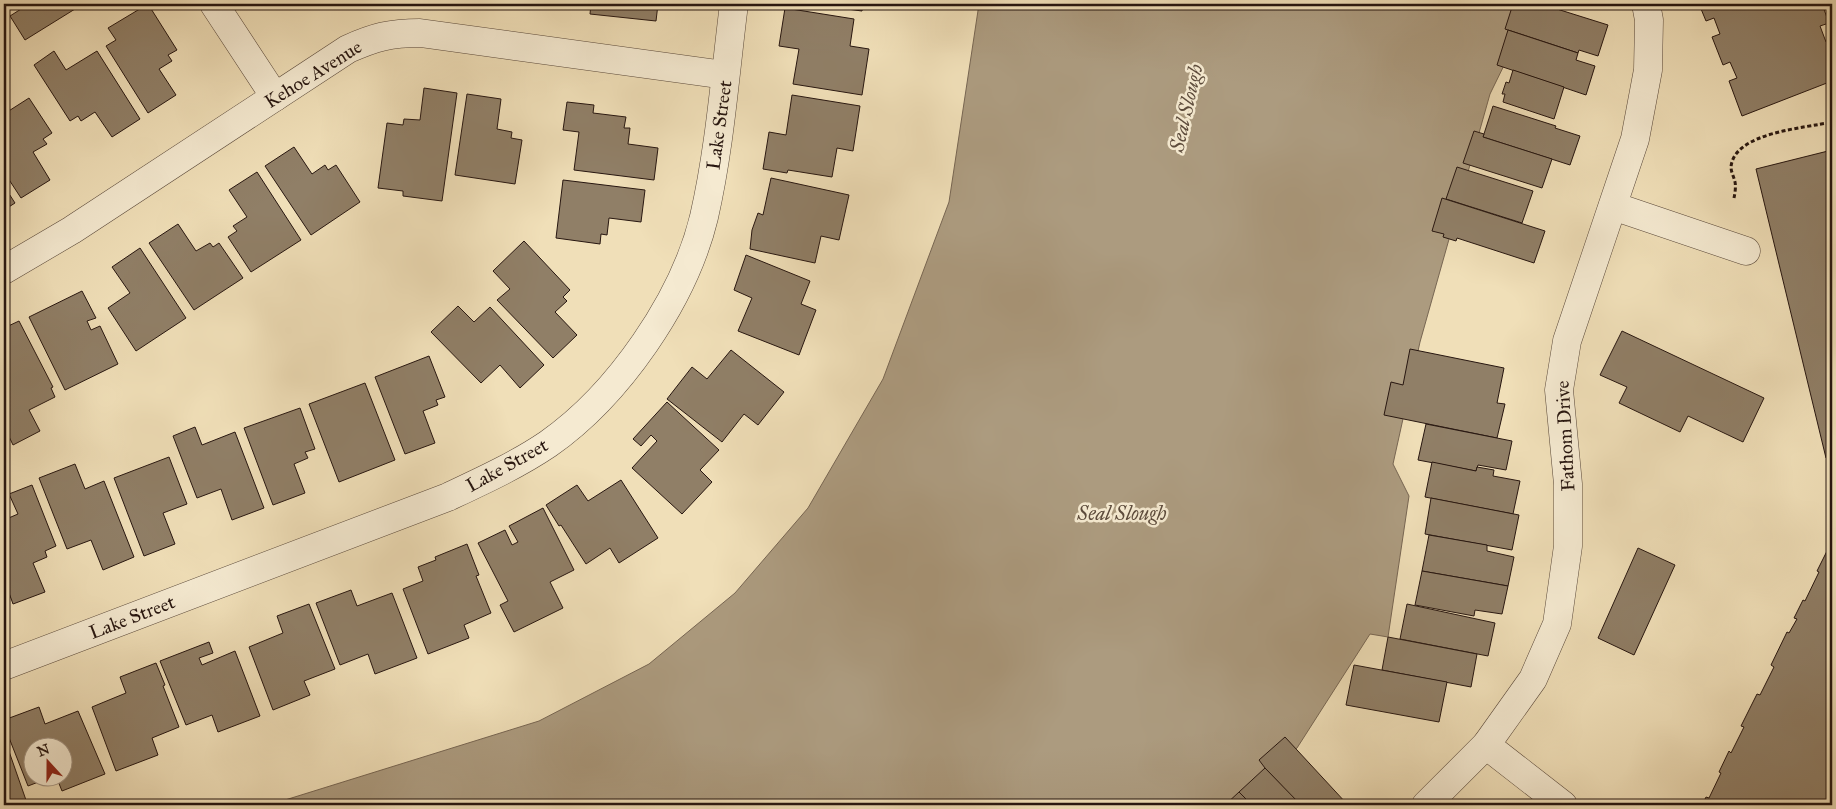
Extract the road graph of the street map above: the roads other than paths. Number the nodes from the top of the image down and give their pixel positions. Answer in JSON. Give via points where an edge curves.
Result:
{"nodes":[{"id":1,"x":214,"y":4,"type":"edge"},
{"id":2,"x":734,"y":4,"type":"edge"},
{"id":3,"x":1646,"y":4,"type":"edge"},
{"id":4,"x":725,"y":75,"type":"junction"},
{"id":5,"x":275,"y":97,"type":"junction"},
{"id":6,"x":1613,"y":206,"type":"junction"},
{"id":7,"x":1746,"y":251,"type":"dead end"},
{"id":8,"x":4,"y":270,"type":"edge"},
{"id":9,"x":4,"y":666,"type":"edge"},
{"id":10,"x":1486,"y":745,"type":"junction"},
{"id":11,"x":1426,"y":805,"type":"edge"},
{"id":12,"x":1563,"y":805,"type":"edge"}],
"edges":[{"from":1,"to":5,"type":"street"},
{"from":2,"to":4,"type":"street","name":"Lake Street"},
{"from":3,"to":6,"type":"street","name":"Fathom Drive","via":[[1649,20],[1648,70],[1635,139]]},
{"from":4,"to":5,"type":"street","name":"Kehoe Avenue","via":[[420,33],[396,33],[372,38],[348,49]]},
{"from":4,"to":9,"type":"street","name":"Lake Street","via":[[703,219],[686,268],[660,320],[631,364],[593,406],[549,444],[448,497]]},
{"from":5,"to":8,"type":"street","name":"Kehoe Avenue","via":[[72,230]]},
{"from":6,"to":7,"type":"street"},
{"from":6,"to":10,"type":"street","name":"Fathom Drive","via":[[1567,341],[1559,390],[1568,484],[1568,546],[1557,624],[1533,679]]},
{"from":10,"to":11,"type":"street","name":"Fathom Drive"},
{"from":10,"to":12,"type":"street"}]}
